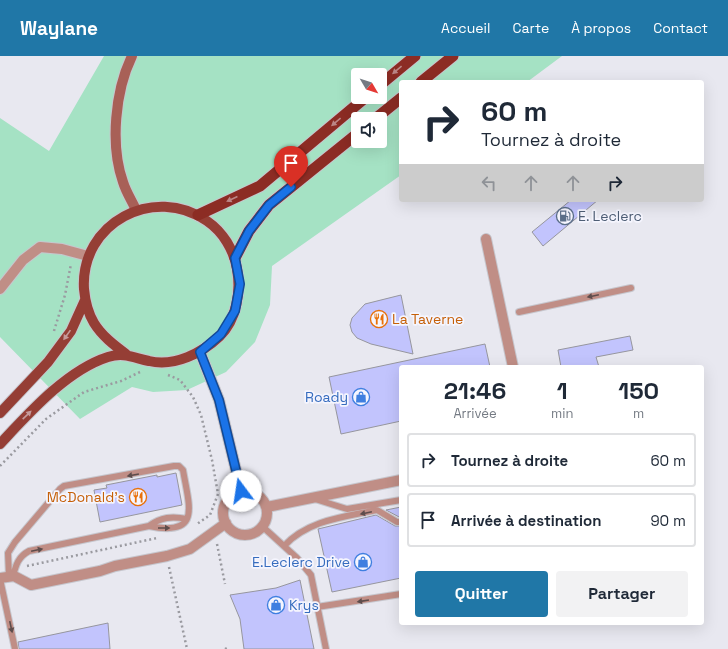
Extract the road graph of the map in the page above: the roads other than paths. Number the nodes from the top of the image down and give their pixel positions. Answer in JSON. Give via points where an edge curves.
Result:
{"nodes":[{"id":1,"x":132,"y":56,"type":"edge"},
{"id":2,"x":415,"y":56,"type":"edge"},
{"id":3,"x":453,"y":56,"type":"edge"},
{"id":4,"x":387,"y":79,"type":"edge"},
{"id":5,"x":423,"y":80,"type":"edge"},
{"id":6,"x":399,"y":100,"type":"edge"},
{"id":7,"x":358,"y":104,"type":"edge"},
{"id":8,"x":384,"y":112,"type":"edge"},
{"id":9,"x":351,"y":139,"type":"edge"},
{"id":10,"x":136,"y":210,"type":"junction"},
{"id":11,"x":198,"y":215,"type":"junction"},
{"id":12,"x":486,"y":239,"type":"dead end"},
{"id":13,"x":88,"y":256,"type":"junction"},
{"id":14,"x":235,"y":258,"type":"junction"},
{"id":15,"x":631,"y":288,"type":"dead end"},
{"id":16,"x":0,"y":289,"type":"edge"},
{"id":17,"x":85,"y":300,"type":"junction"},
{"id":18,"x":519,"y":312,"type":"dead end"},
{"id":19,"x":200,"y":352,"type":"junction"},
{"id":20,"x":126,"y":354,"type":"junction"},
{"id":21,"x":513,"y":365,"type":"edge"},
{"id":22,"x":0,"y":413,"type":"edge"},
{"id":23,"x":0,"y":444,"type":"edge"},
{"id":24,"x":399,"y":480,"type":"edge"},
{"id":25,"x":241,"y":491,"type":"junction"},
{"id":26,"x":312,"y":498,"type":"junction"},
{"id":27,"x":399,"y":500,"type":"edge"},
{"id":28,"x":267,"y":507,"type":"junction"},
{"id":29,"x":187,"y":519,"type":"junction"},
{"id":30,"x":399,"y":522,"type":"edge"},
{"id":31,"x":226,"y":524,"type":"junction"},
{"id":32,"x":149,"y":526,"type":"junction"},
{"id":33,"x":263,"y":527,"type":"junction"},
{"id":34,"x":284,"y":546,"type":"junction"},
{"id":35,"x":6,"y":577,"type":"edge"},
{"id":36,"x":399,"y":594,"type":"edge"},
{"id":37,"x":317,"y":607,"type":"junction"},
{"id":38,"x":15,"y":649,"type":"edge"},
{"id":39,"x":326,"y":649,"type":"edge"}],
"edges":[{"from":1,"to":10,"type":"main road","via":[[126,68],[116,113],[116,146],[123,182]]},
{"from":2,"to":4,"type":"highway","one_way":true},
{"from":3,"to":5,"type":"highway"},
{"from":6,"to":8,"type":"highway"},
{"from":7,"to":11,"type":"highway","one_way":true,"via":[[260,186]]},
{"from":9,"to":14,"type":"highway","via":[[269,205],[249,231]]},
{"from":10,"to":11,"type":"main road","via":[[157,206],[178,208]]},
{"from":10,"to":13,"type":"main road","via":[[116,221],[100,236]]},
{"from":11,"to":14,"type":"main road","via":[[214,226],[226,240]]},
{"from":12,"to":21,"type":"street"},
{"from":13,"to":16,"type":"street","via":[[40,247],[23,260]]},
{"from":13,"to":17,"type":"main road","via":[[84,278]]},
{"from":14,"to":19,"type":"main road","via":[[240,284],[235,311],[221,334]]},
{"from":15,"to":18,"type":"lane","one_way":true},
{"from":17,"to":20,"type":"main road","via":[[93,322],[107,340]]},
{"from":17,"to":22,"type":"main road","one_way":true,"via":[[71,331],[48,362]]},
{"from":19,"to":20,"type":"main road","via":[[176,361],[151,361]]},
{"from":19,"to":25,"type":"street","via":[[219,400]]},
{"from":23,"to":20,"type":"main road","one_way":true,"via":[[27,414],[76,373],[109,357]]},
{"from":24,"to":26,"type":"street"},
{"from":25,"to":28,"type":"street","via":[[260,496]]},
{"from":25,"to":31,"type":"street","via":[[225,503],[223,517]]},
{"from":26,"to":27,"type":"lane","via":[[347,509]]},
{"from":26,"to":28,"type":"street"},
{"from":28,"to":33,"type":"street","via":[[268,514]]},
{"from":29,"to":32,"type":"lane","via":[[164,518]]},
{"from":32,"to":29,"type":"lane","one_way":true,"via":[[164,529],[181,526]]},
{"from":29,"to":35,"type":"lane","one_way":true,"via":[[190,511],[183,470],[180,466],[64,486],[54,494],[15,542],[8,553]]},
{"from":30,"to":34,"type":"lane","one_way":true,"via":[[378,510],[333,519],[311,526]]},
{"from":31,"to":33,"type":"street","via":[[234,532],[246,535]]},
{"from":31,"to":35,"type":"street","via":[[190,549],[167,556],[31,585]]},
{"from":35,"to":32,"type":"lane","one_way":true,"via":[[22,555],[29,552]]},
{"from":33,"to":34,"type":"lane"},
{"from":34,"to":37,"type":"lane","via":[[311,576]]},
{"from":35,"to":38,"type":"lane","one_way":true},
{"from":36,"to":37,"type":"lane","one_way":true},
{"from":37,"to":39,"type":"lane"}]}
